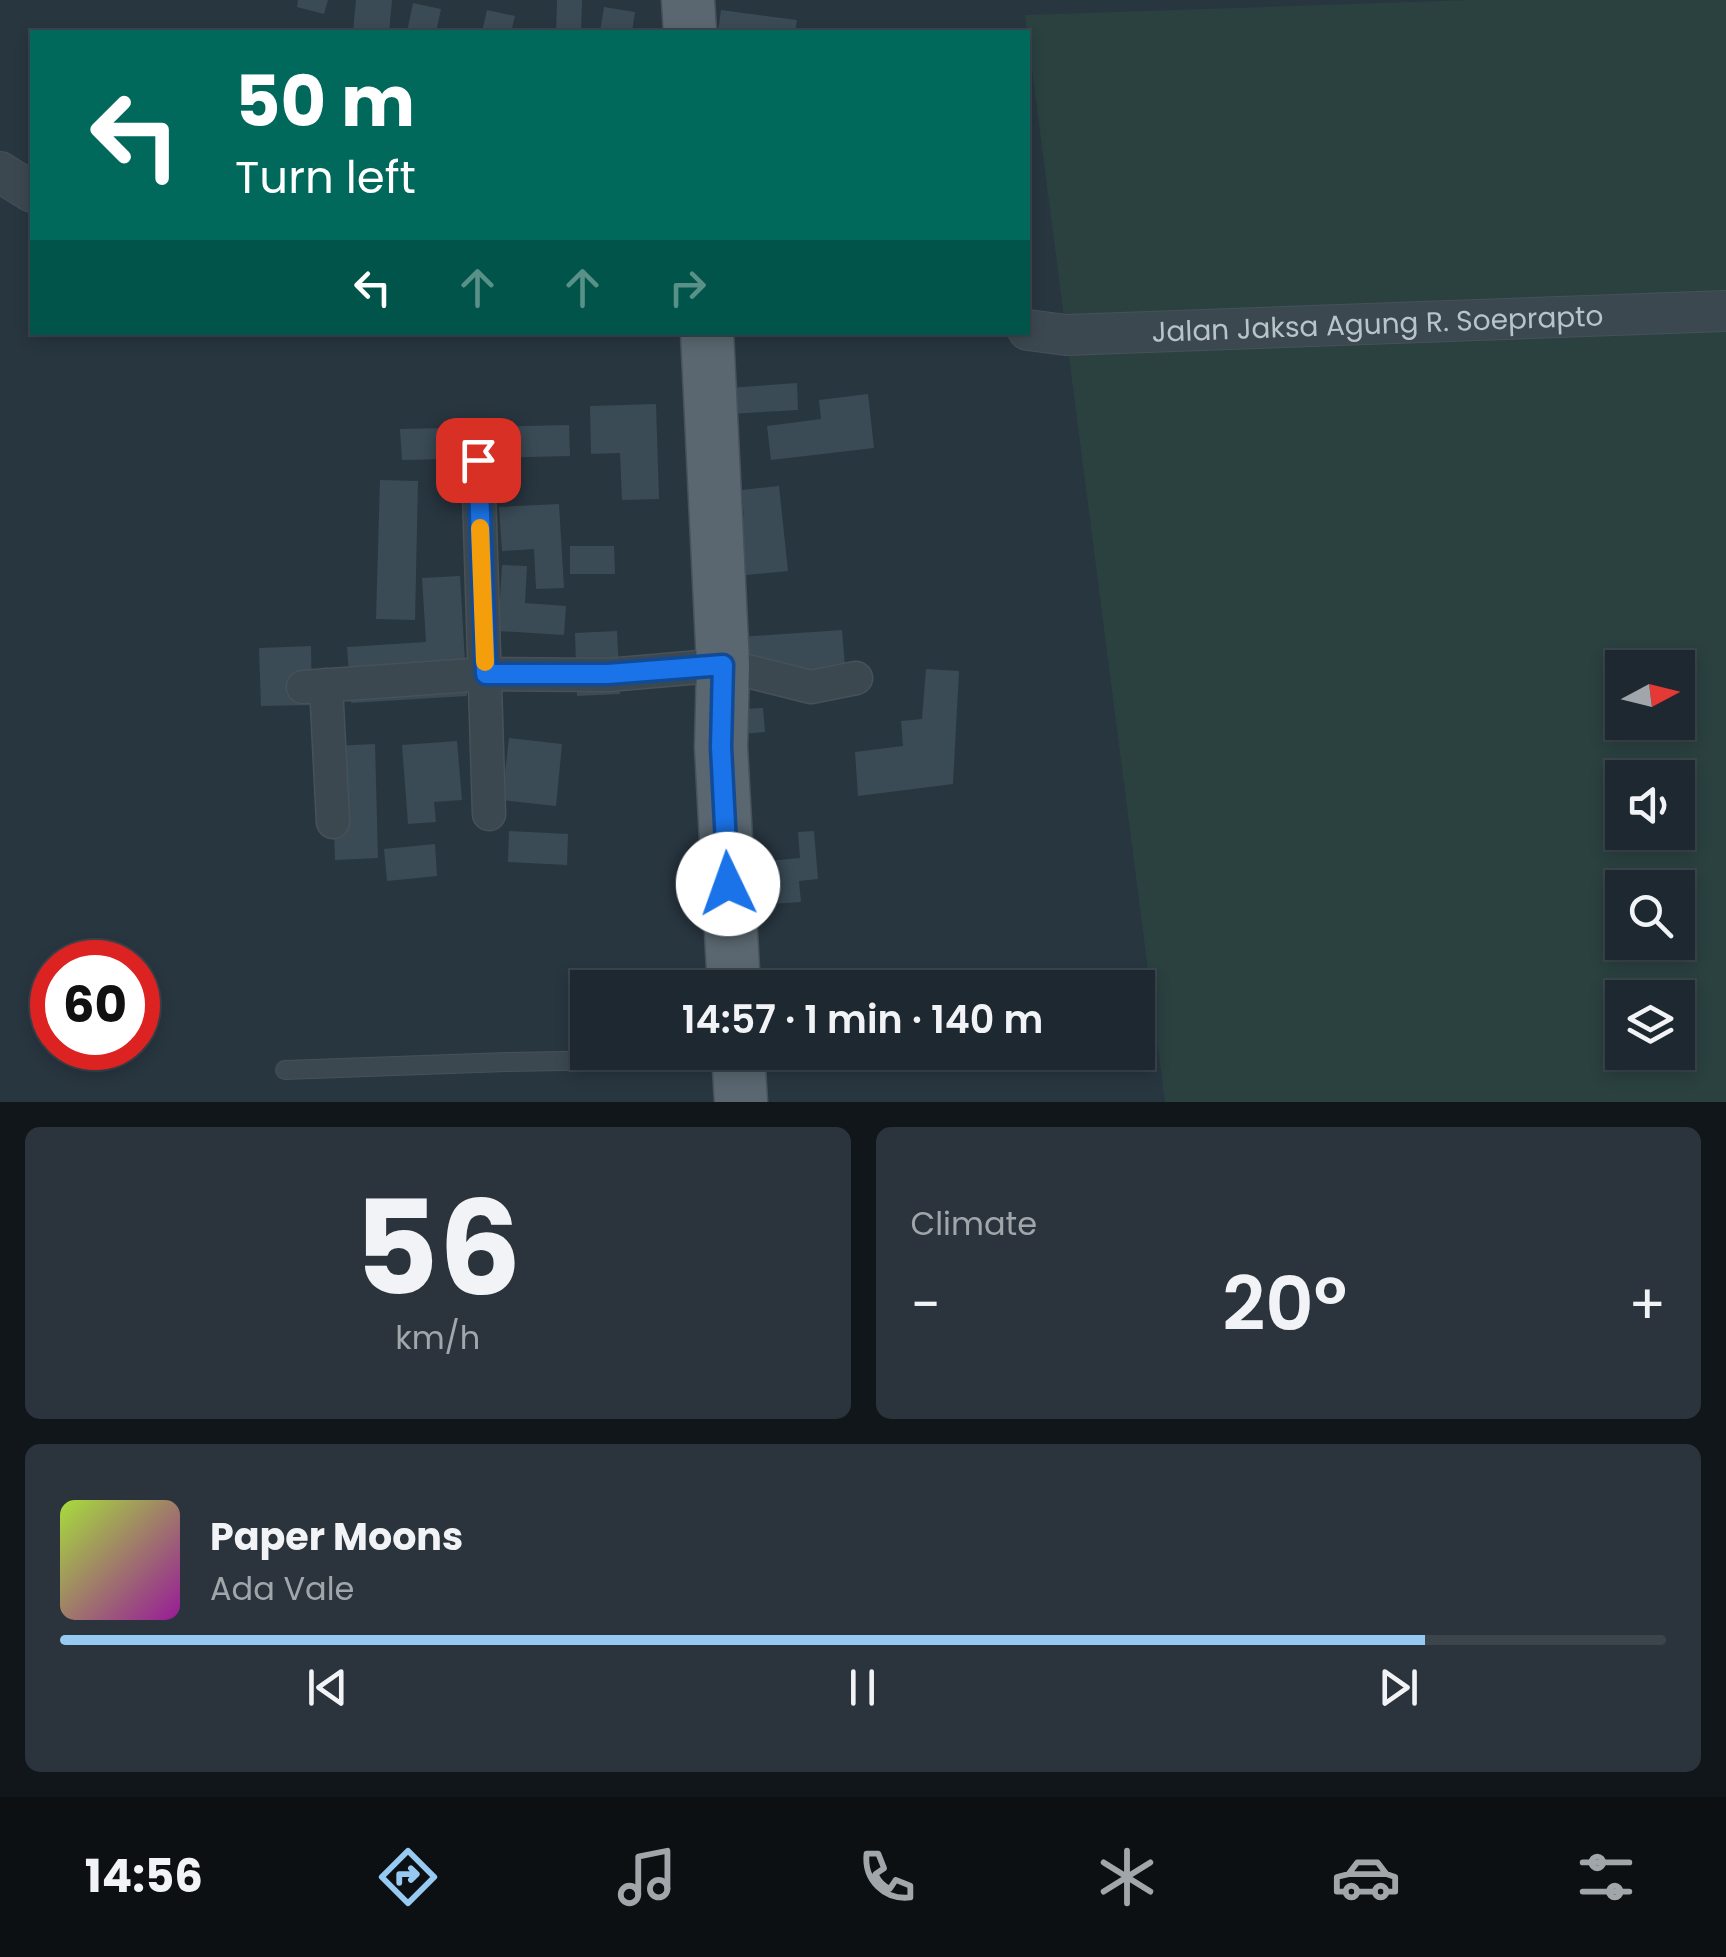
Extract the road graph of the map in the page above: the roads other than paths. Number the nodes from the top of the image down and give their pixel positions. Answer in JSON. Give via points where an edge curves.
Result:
{"nodes":[{"id":1,"x":688,"y":0,"type":"edge"},
{"id":2,"x":690,"y":30,"type":"edge"},
{"id":3,"x":0,"y":172,"type":"edge"},
{"id":4,"x":30,"y":191,"type":"edge"},
{"id":5,"x":1726,"y":311,"type":"edge"},
{"id":6,"x":1030,"y":330,"type":"edge"},
{"id":7,"x":708,"y":335,"type":"edge"},
{"id":8,"x":478,"y":460,"type":"dead end"},
{"id":9,"x":723,"y":665,"type":"junction"},
{"id":10,"x":486,"y":674,"type":"junction"},
{"id":11,"x":856,"y":678,"type":"dead end"},
{"id":12,"x":489,"y":814,"type":"dead end"},
{"id":13,"x":333,"y":822,"type":"dead end"},
{"id":14,"x":733,"y":970,"type":"edge"},
{"id":15,"x":285,"y":1070,"type":"dead end"},
{"id":16,"x":739,"y":1071,"type":"edge"}],
"edges":[{"from":1,"to":2,"type":"main road"},
{"from":3,"to":4,"type":"street"},
{"from":5,"to":6,"type":"street","name":"Jalan Jaksa Agung R. Soeprapto","via":[[1066,335]]},
{"from":7,"to":9,"type":"main road"},
{"from":8,"to":10,"type":"street"},
{"from":9,"to":10,"type":"street"},
{"from":9,"to":11,"type":"street","via":[[810,686]]},
{"from":9,"to":14,"type":"main road"},
{"from":10,"to":12,"type":"street"},
{"from":10,"to":13,"type":"street","via":[[314,686]]},
{"from":15,"to":16,"type":"lane","via":[[506,1062]]}]}
